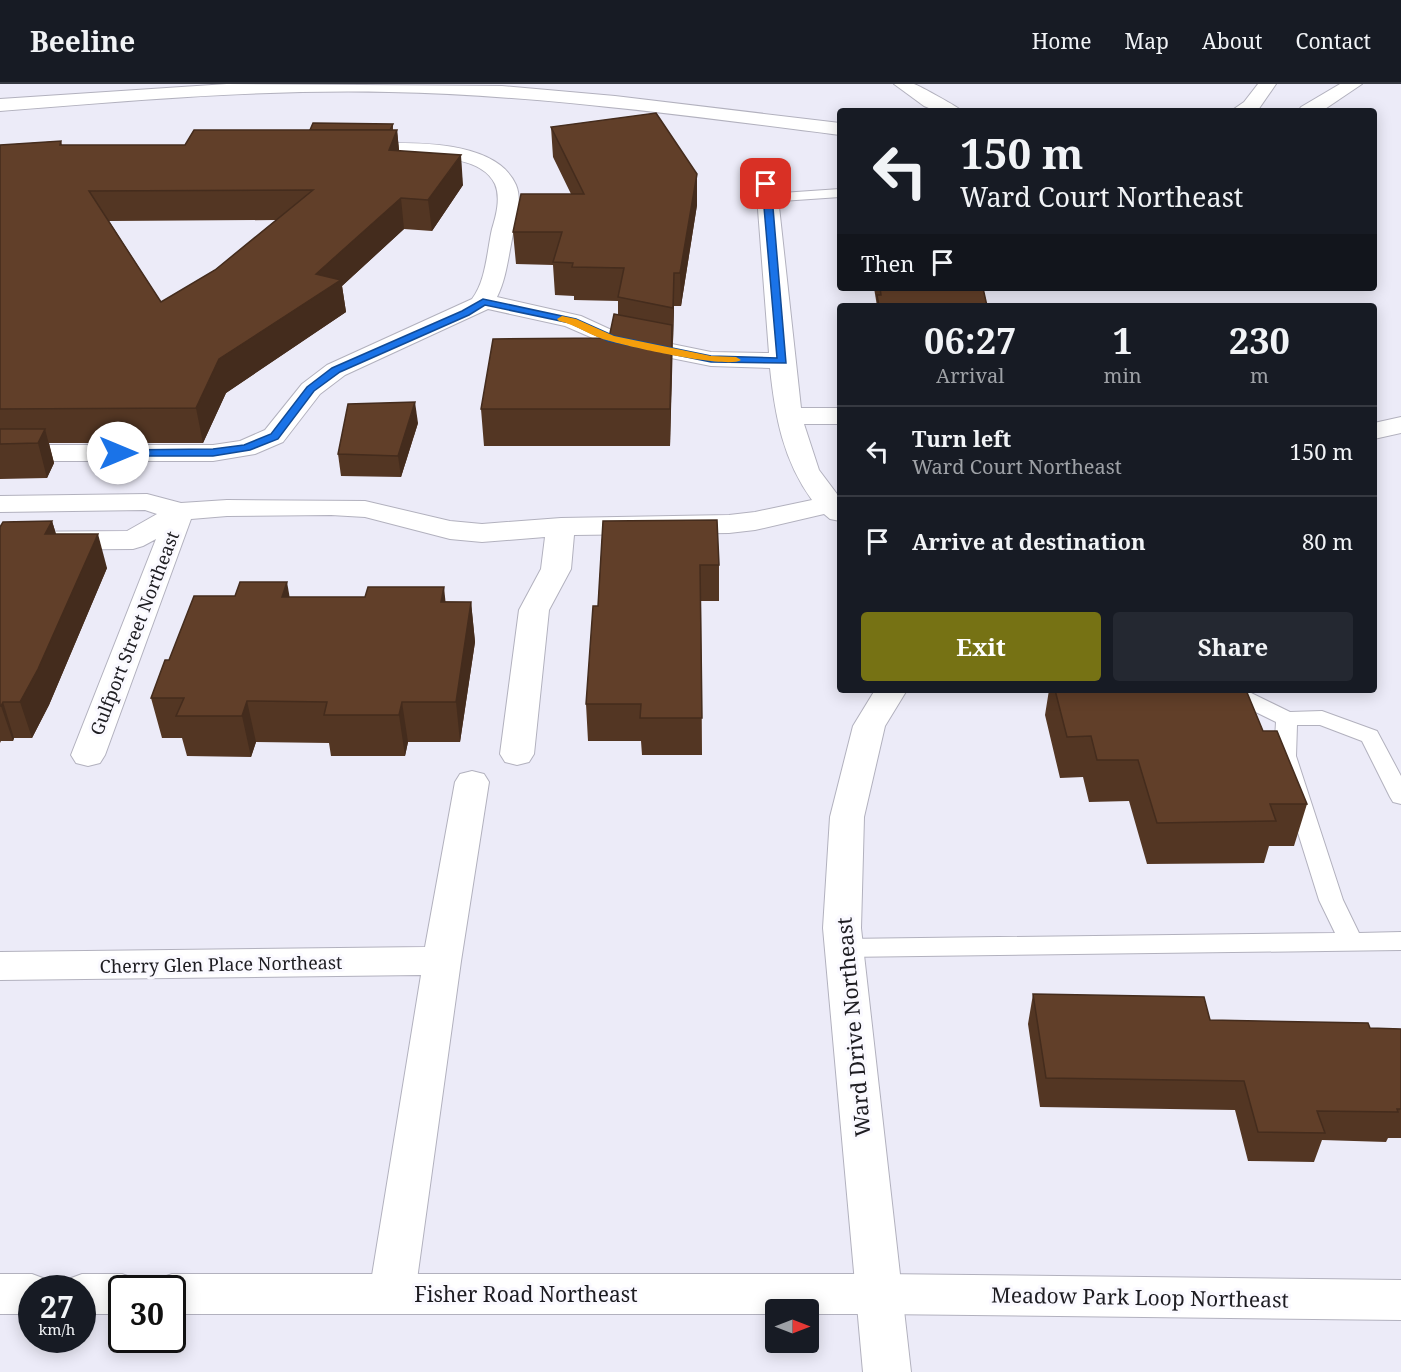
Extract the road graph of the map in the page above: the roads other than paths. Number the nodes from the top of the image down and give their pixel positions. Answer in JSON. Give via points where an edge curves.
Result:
{"nodes":[{"id":1,"x":903,"y":84,"type":"edge"},
{"id":2,"x":1267,"y":84,"type":"edge"},
{"id":3,"x":1353,"y":84,"type":"edge"},
{"id":4,"x":23,"y":85,"type":"edge"},
{"id":5,"x":0,"y":88,"type":"edge"},
{"id":6,"x":0,"y":105,"type":"edge"},
{"id":7,"x":945,"y":108,"type":"edge"},
{"id":8,"x":1247,"y":108,"type":"edge"},
{"id":9,"x":1313,"y":108,"type":"edge"},
{"id":10,"x":837,"y":129,"type":"edge"},
{"id":11,"x":333,"y":150,"type":"edge"},
{"id":12,"x":765,"y":170,"type":"dead end"},
{"id":13,"x":837,"y":193,"type":"edge"},
{"id":14,"x":767,"y":198,"type":"junction"},
{"id":15,"x":483,"y":302,"type":"junction"},
{"id":16,"x":634,"y":320,"type":"edge"},
{"id":17,"x":573,"y":321,"type":"junction"},
{"id":18,"x":687,"y":331,"type":"dead end"},
{"id":19,"x":782,"y":361,"type":"junction"},
{"id":20,"x":790,"y":416,"type":"junction"},
{"id":21,"x":837,"y":416,"type":"edge"},
{"id":22,"x":1401,"y":425,"type":"edge"},
{"id":23,"x":1377,"y":430,"type":"edge"},
{"id":24,"x":0,"y":453,"type":"edge"},
{"id":25,"x":0,"y":504,"type":"edge"},
{"id":26,"x":835,"y":508,"type":"edge"},
{"id":27,"x":180,"y":512,"type":"junction"},
{"id":28,"x":561,"y":527,"type":"junction"},
{"id":29,"x":0,"y":541,"type":"edge"},
{"id":30,"x":889,"y":693,"type":"edge"},
{"id":31,"x":1234,"y":693,"type":"edge"},
{"id":32,"x":1287,"y":719,"type":"junction"},
{"id":33,"x":516,"y":754,"type":"dead end"},
{"id":34,"x":88,"y":755,"type":"dead end"},
{"id":35,"x":472,"y":782,"type":"dead end"},
{"id":36,"x":1401,"y":797,"type":"edge"},
{"id":37,"x":1401,"y":941,"type":"edge"},
{"id":38,"x":1351,"y":942,"type":"junction"},
{"id":39,"x":843,"y":948,"type":"junction"},
{"id":40,"x":442,"y":961,"type":"junction"},
{"id":41,"x":0,"y":966,"type":"edge"},
{"id":42,"x":0,"y":1294,"type":"edge"},
{"id":43,"x":18,"y":1294,"type":"edge"},
{"id":44,"x":186,"y":1294,"type":"edge"},
{"id":45,"x":392,"y":1294,"type":"junction"},
{"id":46,"x":879,"y":1294,"type":"junction"},
{"id":47,"x":1401,"y":1300,"type":"edge"},
{"id":48,"x":887,"y":1372,"type":"edge"}],
"edges":[{"from":1,"to":7,"type":"main road"},
{"from":2,"to":8,"type":"main road"},
{"from":3,"to":9,"type":"main road"},
{"from":4,"to":5,"type":"main road"},
{"from":6,"to":10,"type":"main road","via":[[189,92],[389,86],[568,97]]},
{"from":11,"to":15,"type":"main road","via":[[422,150],[483,162],[500,174],[508,208]]},
{"from":12,"to":14,"type":"main road"},
{"from":13,"to":14,"type":"lane"},
{"from":14,"to":19,"type":"main road"},
{"from":15,"to":17,"type":"main road"},
{"from":15,"to":24,"type":"main road","via":[[336,370],[310,389],[274,436],[246,448],[213,453]]},
{"from":16,"to":17,"type":"main road"},
{"from":17,"to":19,"type":"main road","via":[[611,339],[711,359]]},
{"from":18,"to":19,"type":"main road","via":[[730,340]]},
{"from":19,"to":20,"type":"main road"},
{"from":20,"to":21,"type":"main road"},
{"from":20,"to":26,"type":"main road","via":[[799,454],[812,479]]},
{"from":22,"to":23,"type":"main road"},
{"from":25,"to":27,"type":"main road","via":[[147,502]]},
{"from":26,"to":28,"type":"main road","via":[[729,524]]},
{"from":27,"to":28,"type":"main road","via":[[331,507],[365,509],[450,530],[482,533]]},
{"from":27,"to":29,"type":"main road","via":[[133,540]]},
{"from":27,"to":34,"type":"main road","name":"Gulfport Street Northeast"},
{"from":28,"to":33,"type":"main road","via":[[556,569],[534,610]]},
{"from":30,"to":39,"type":"main road","name":"Ward Drive Northeast","via":[[869,726],[848,817]]},
{"from":31,"to":32,"type":"lane"},
{"from":32,"to":36,"type":"lane","via":[[1322,718],[1370,736]]},
{"from":32,"to":38,"type":"lane","via":[[1285,756],[1331,900]]},
{"from":35,"to":40,"type":"main road"},
{"from":37,"to":38,"type":"lane"},
{"from":38,"to":39,"type":"lane"},
{"from":39,"to":46,"type":"main road","name":"Ward Drive Northeast"},
{"from":40,"to":41,"type":"main road","name":"Cherry Glen Place Northeast"},
{"from":40,"to":45,"type":"main road"},
{"from":42,"to":43,"type":"main road"},
{"from":44,"to":45,"type":"main road","name":"Fisher Road Northeast"},
{"from":45,"to":46,"type":"main road","name":"Fisher Road Northeast"},
{"from":46,"to":47,"type":"main road","name":"Meadow Park Loop Northeast"},
{"from":46,"to":48,"type":"main road","name":"Ward Drive Northeast"}]}
